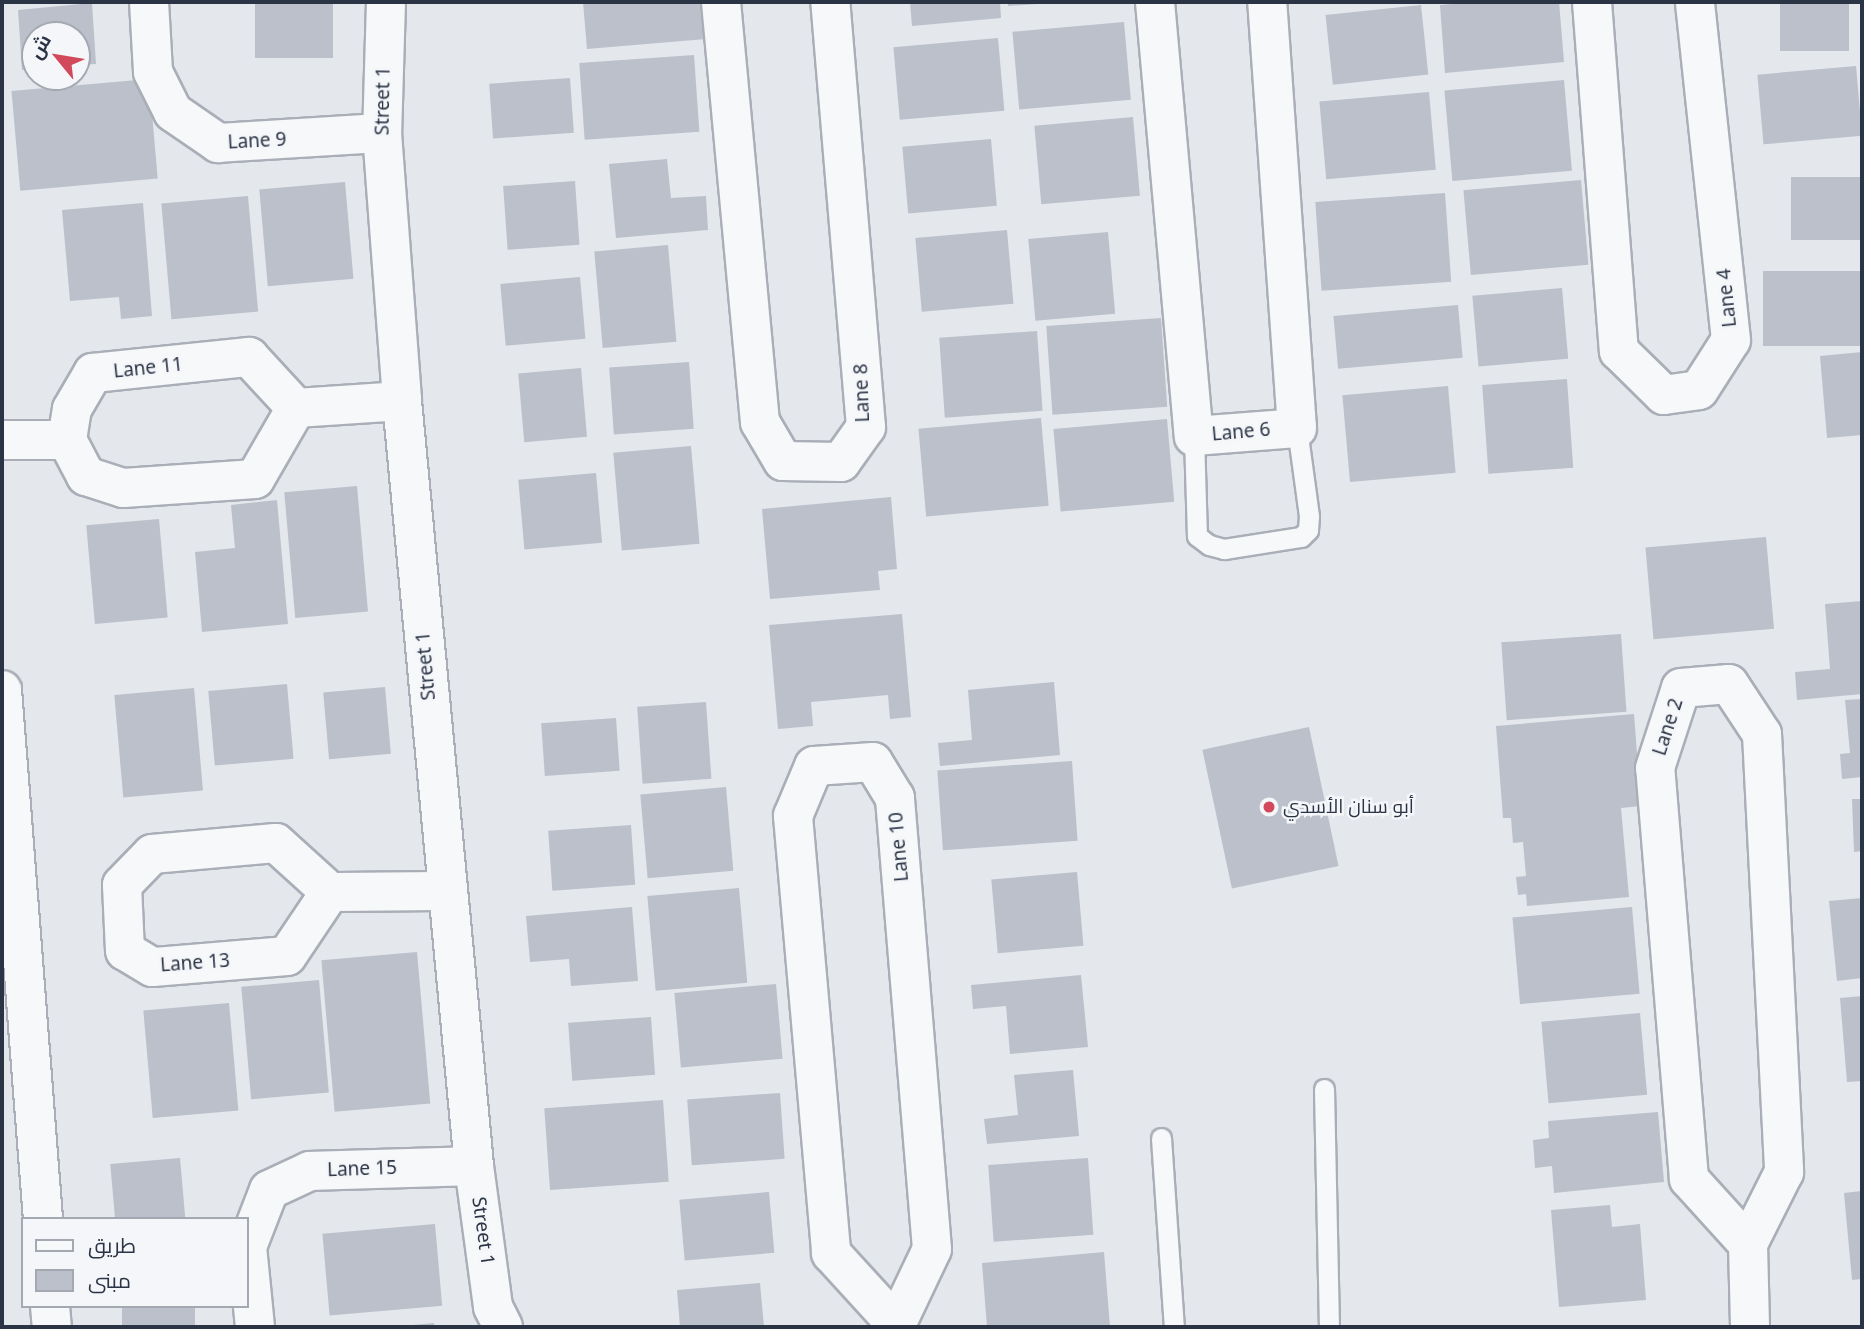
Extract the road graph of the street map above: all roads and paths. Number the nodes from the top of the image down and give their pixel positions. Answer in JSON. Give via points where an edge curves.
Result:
{"nodes":[{"id":1,"x":149,"y":2,"type":"edge"},
{"id":2,"x":386,"y":2,"type":"edge"},
{"id":3,"x":721,"y":2,"type":"edge"},
{"id":4,"x":830,"y":2,"type":"edge"},
{"id":5,"x":1155,"y":2,"type":"edge"},
{"id":6,"x":1267,"y":2,"type":"edge"},
{"id":7,"x":1592,"y":2,"type":"edge"},
{"id":8,"x":1695,"y":2,"type":"edge"},
{"id":9,"x":382,"y":133,"type":"junction"},
{"id":10,"x":402,"y":401,"type":"junction"},
{"id":11,"x":296,"y":408,"type":"junction"},
{"id":12,"x":1297,"y":428,"type":"junction"},
{"id":13,"x":1194,"y":436,"type":"junction"},
{"id":14,"x":2,"y":440,"type":"edge"},
{"id":15,"x":67,"y":440,"type":"junction"},
{"id":16,"x":2,"y":690,"type":"edge"},
{"id":17,"x":446,"y":891,"type":"junction"},
{"id":18,"x":330,"y":892,"type":"junction"},
{"id":19,"x":1324,"y":1089,"type":"dead end"},
{"id":20,"x":1161,"y":1138,"type":"dead end"},
{"id":21,"x":474,"y":1166,"type":"junction"},
{"id":22,"x":43,"y":1217,"type":"edge"},
{"id":23,"x":248,"y":1244,"type":"edge"},
{"id":24,"x":1748,"y":1244,"type":"junction"},
{"id":25,"x":248,"y":1257,"type":"edge"},
{"id":26,"x":50,"y":1308,"type":"edge"},
{"id":27,"x":895,"y":1325,"type":"edge"},
{"id":28,"x":52,"y":1327,"type":"edge"},
{"id":29,"x":255,"y":1327,"type":"edge"},
{"id":30,"x":503,"y":1327,"type":"edge"},
{"id":31,"x":1174,"y":1327,"type":"edge"},
{"id":32,"x":1329,"y":1327,"type":"edge"},
{"id":33,"x":1750,"y":1327,"type":"edge"}],
"edges":[{"from":1,"to":9,"type":"street","name":"Lane 9","via":[[153,72],[173,112],[218,143]]},
{"from":2,"to":9,"type":"street","name":"Street 1"},
{"from":3,"to":4,"type":"street","name":"Lane 8","via":[[760,422],[783,461],[841,462],[866,426]]},
{"from":5,"to":13,"type":"street","name":"Lane 6"},
{"from":6,"to":12,"type":"street","name":"Lane 6"},
{"from":7,"to":8,"type":"street","name":"Lane 4","via":[[1619,351],[1664,395],[1699,390],[1731,340]]},
{"from":9,"to":10,"type":"street","name":"Street 1"},
{"from":10,"to":11,"type":"street"},
{"from":10,"to":17,"type":"street","name":"Street 1"},
{"from":11,"to":15,"type":"street","via":[[256,479],[123,488],[86,476]]},
{"from":11,"to":15,"type":"street","name":"Lane 11","via":[[249,357],[93,373],[72,409]]},
{"from":12,"to":13,"type":"street","name":"Lane 6"},
{"from":12,"to":13,"type":"lane","via":[[1307,530],[1301,537],[1224,549],[1197,536]]},
{"from":14,"to":15,"type":"street"},
{"from":16,"to":22,"type":"street"},
{"from":17,"to":18,"type":"street"},
{"from":17,"to":21,"type":"street","name":"Street 1"},
{"from":18,"to":18,"type":"street","name":"Lane 13","via":[[276,843],[152,854],[122,885],[125,951],[152,967],[287,956]]},
{"from":19,"to":32,"type":"lane"},
{"from":20,"to":31,"type":"lane"},
{"from":21,"to":23,"type":"street","name":"Lane 15","via":[[310,1171],[269,1190]]},
{"from":21,"to":30,"type":"street","name":"Street 1","via":[[493,1307]]},
{"from":24,"to":24,"type":"street","name":"Lane 2","via":[[1689,1179],[1655,768],[1681,688],[1728,684],[1762,734],[1784,1172]]},
{"from":24,"to":33,"type":"street","name":"Lane 2"},
{"from":25,"to":29,"type":"street","name":"Lane 15"},
{"from":26,"to":28,"type":"street"},
{"from":27,"to":27,"type":"street","name":"Lane 10","via":[[831,1253],[793,816],[814,766],[873,762],[895,798],[932,1249]]}]}
